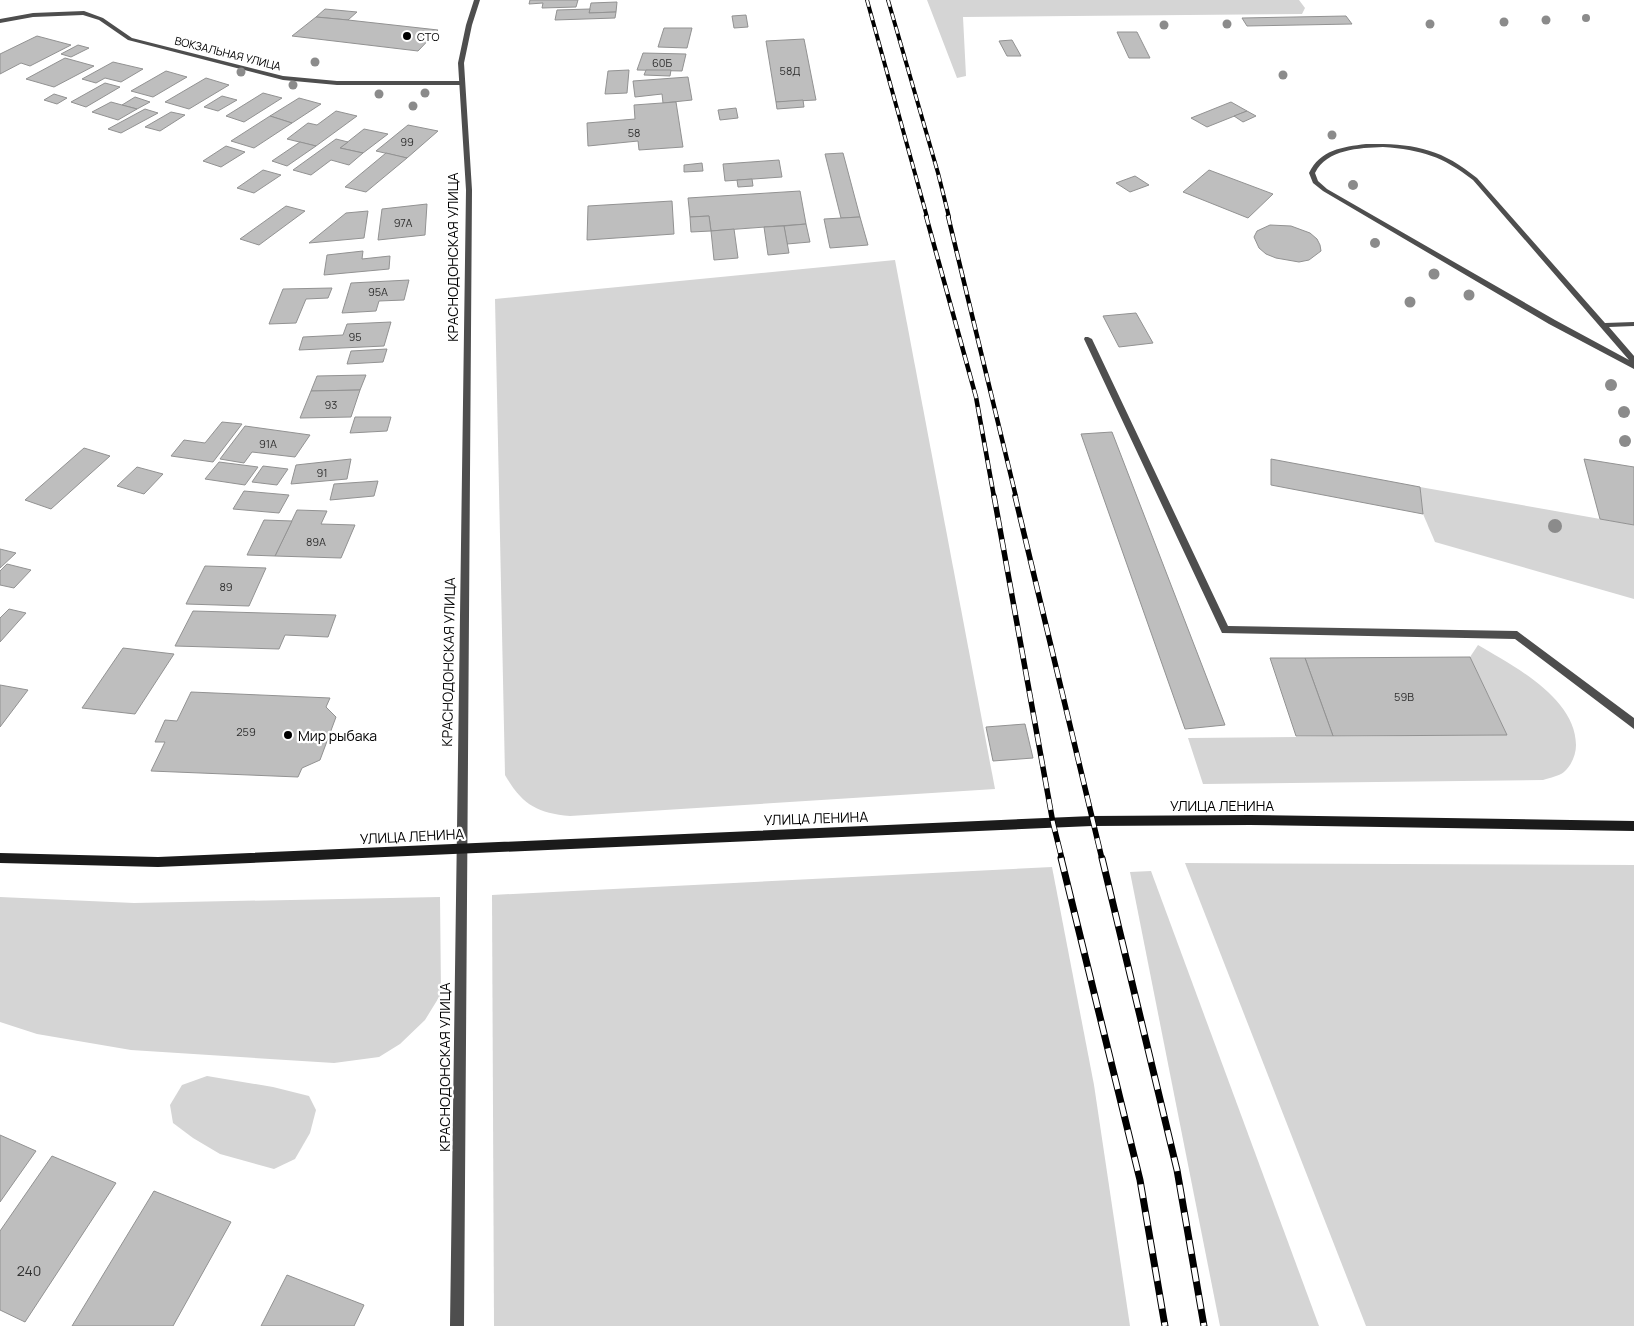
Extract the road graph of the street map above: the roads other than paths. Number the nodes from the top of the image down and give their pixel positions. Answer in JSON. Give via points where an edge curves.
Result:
{"nodes":[{"id":1,"x":477,"y":0,"type":"edge"},
{"id":2,"x":0,"y":21,"type":"edge"},
{"id":3,"x":461,"y":83,"type":"junction"},
{"id":4,"x":1634,"y":324,"type":"edge"},
{"id":5,"x":1603,"y":325,"type":"junction"},
{"id":6,"x":1088,"y":339,"type":"dead end"},
{"id":7,"x":1634,"y":361,"type":"edge"},
{"id":8,"x":1634,"y":366,"type":"edge"},
{"id":9,"x":1634,"y":724,"type":"edge"},
{"id":10,"x":1634,"y":826,"type":"edge"},
{"id":11,"x":461,"y":848,"type":"junction"},
{"id":12,"x":0,"y":858,"type":"edge"},
{"id":13,"x":457,"y":1326,"type":"edge"}],
"edges":[{"from":1,"to":3,"type":"street","name":"КРАСНОДОНСКАЯ УЛИЦА","via":[[464,45]]},
{"from":2,"to":3,"type":"street","name":"ВОКЗАЛЬНАЯ УЛИЦА","via":[[33,15],[84,13],[101,19],[130,39],[284,78],[329,83]]},
{"from":3,"to":11,"type":"street","name":"КРАСНОДОНСКАЯ УЛИЦА","via":[[469,190]]},
{"from":4,"to":5,"type":"street"},
{"from":5,"to":7,"type":"street"},
{"from":5,"to":8,"type":"street","via":[[1474,180],[1443,157],[1425,150],[1358,147],[1339,151],[1316,164],[1312,173],[1325,190]]},
{"from":6,"to":9,"type":"street","via":[[1225,630],[1517,635]]},
{"from":10,"to":11,"type":"main road","name":"УЛИЦА ЛЕНИНА","via":[[1134,820]]},
{"from":11,"to":12,"type":"main road","name":"УЛИЦА ЛЕНИНА","via":[[158,862]]},
{"from":11,"to":13,"type":"street","name":"КРАСНОДОНСКАЯ УЛИЦА"}]}
